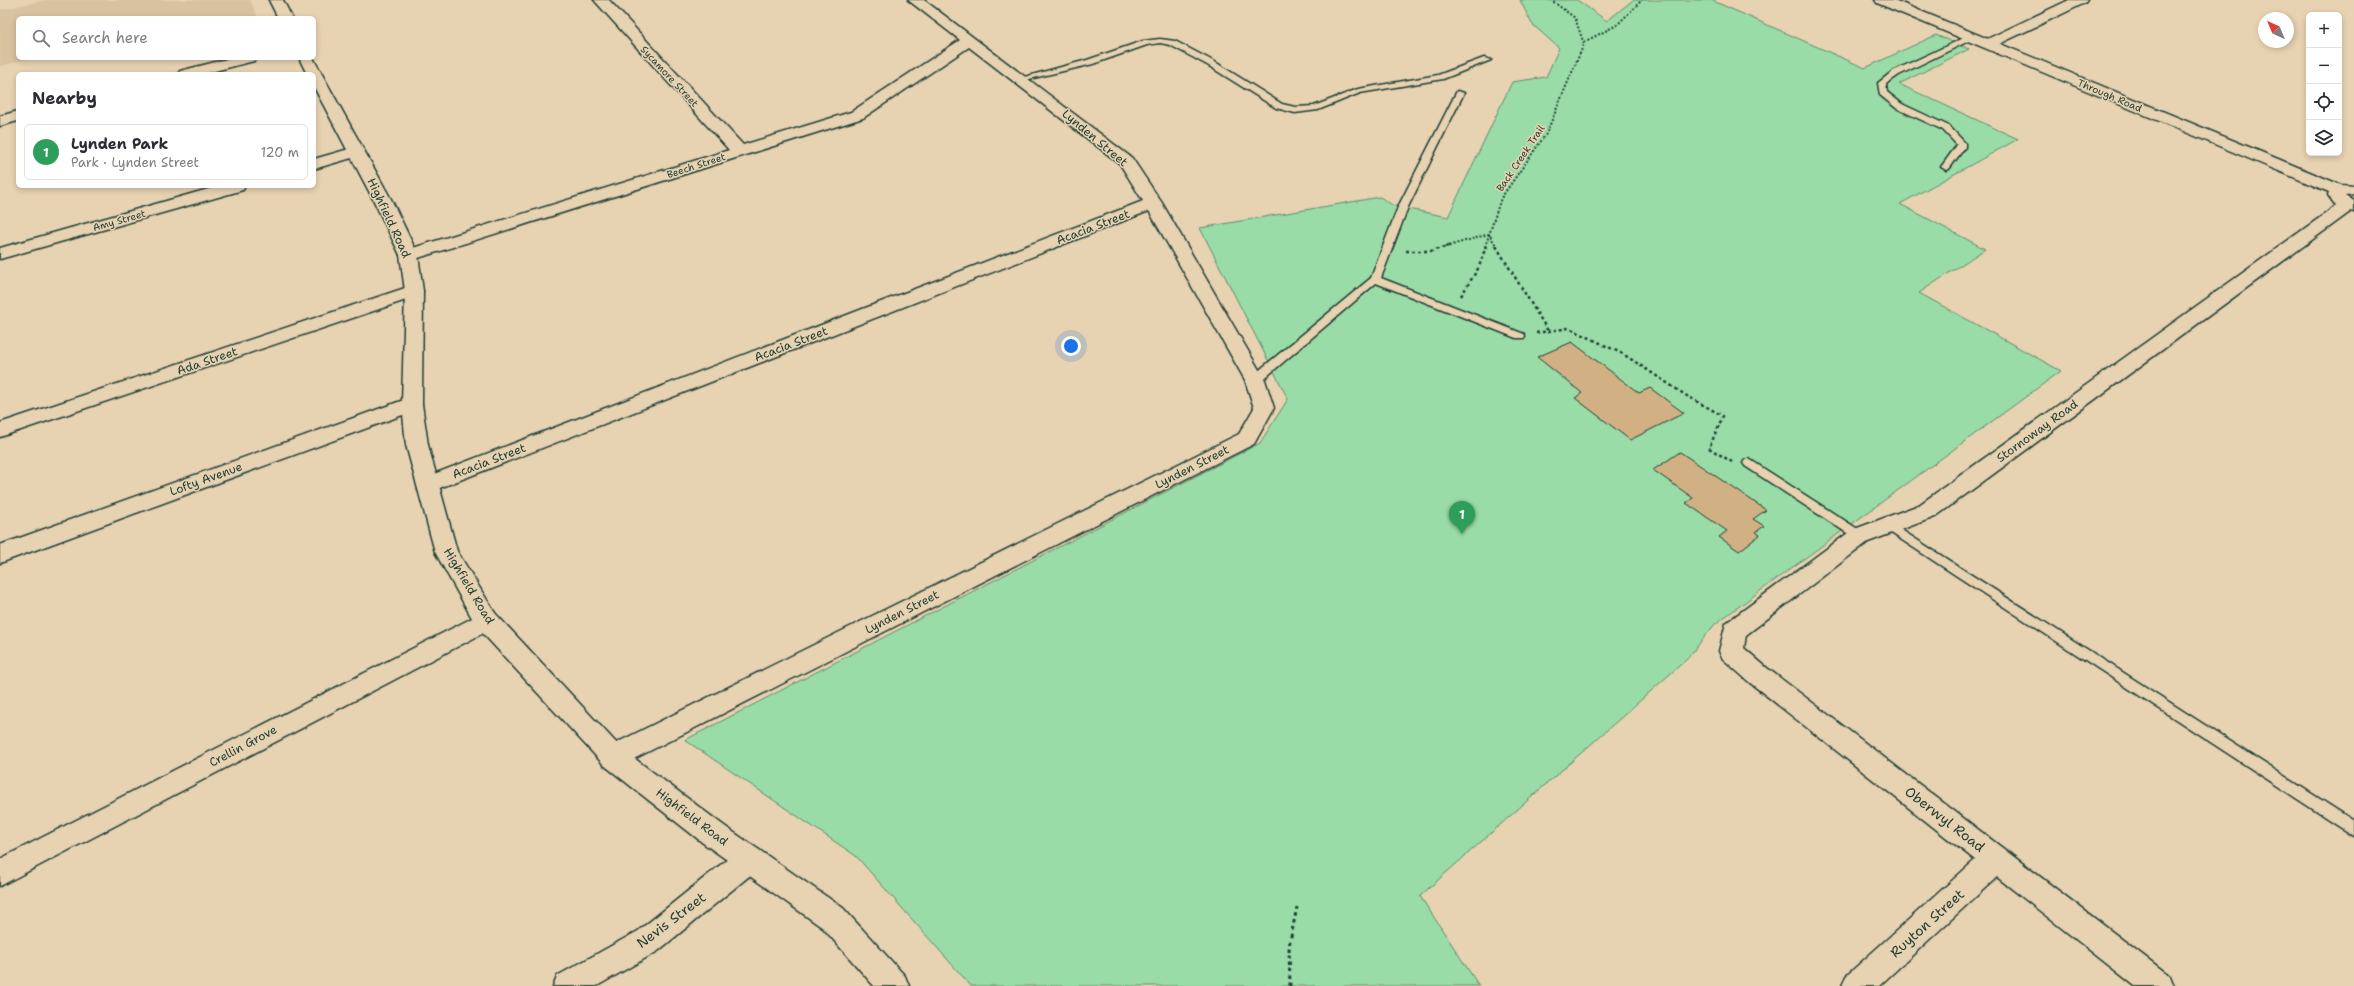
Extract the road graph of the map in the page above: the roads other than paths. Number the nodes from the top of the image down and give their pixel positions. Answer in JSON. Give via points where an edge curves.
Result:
{"nodes":[{"id":1,"x":276,"y":0,"type":"edge"},
{"id":2,"x":601,"y":0,"type":"edge"},
{"id":3,"x":915,"y":0,"type":"edge"},
{"id":4,"x":1882,"y":0,"type":"edge"},
{"id":5,"x":2080,"y":0,"type":"edge"},
{"id":6,"x":285,"y":16,"type":"edge"},
{"id":7,"x":1971,"y":38,"type":"junction"},
{"id":8,"x":968,"y":41,"type":"junction"},
{"id":9,"x":1988,"y":44,"type":"junction"},
{"id":10,"x":241,"y":60,"type":"edge"},
{"id":11,"x":307,"y":60,"type":"edge"},
{"id":12,"x":1487,"y":60,"type":"dead end"},
{"id":13,"x":193,"y":72,"type":"edge"},
{"id":14,"x":313,"y":72,"type":"edge"},
{"id":15,"x":316,"y":77,"type":"edge"},
{"id":16,"x":1021,"y":79,"type":"junction"},
{"id":17,"x":1460,"y":94,"type":"dead end"},
{"id":18,"x":16,"y":117,"type":"edge"},
{"id":19,"x":0,"y":121,"type":"edge"},
{"id":20,"x":739,"y":151,"type":"junction"},
{"id":21,"x":356,"y":152,"type":"junction"},
{"id":22,"x":316,"y":163,"type":"edge"},
{"id":23,"x":1946,"y":167,"type":"dead end"},
{"id":24,"x":231,"y":188,"type":"edge"},
{"id":25,"x":2349,"y":198,"type":"edge"},
{"id":26,"x":1153,"y":203,"type":"junction"},
{"id":27,"x":0,"y":254,"type":"edge"},
{"id":28,"x":409,"y":255,"type":"junction"},
{"id":29,"x":1375,"y":279,"type":"junction"},
{"id":30,"x":414,"y":292,"type":"junction"},
{"id":31,"x":1520,"y":336,"type":"road end"},
{"id":32,"x":1255,"y":380,"type":"junction"},
{"id":33,"x":412,"y":404,"type":"junction"},
{"id":34,"x":0,"y":430,"type":"edge"},
{"id":35,"x":1749,"y":463,"type":"road end"},
{"id":36,"x":429,"y":484,"type":"junction"},
{"id":37,"x":1886,"y":524,"type":"junction"},
{"id":38,"x":1860,"y":536,"type":"junction"},
{"id":39,"x":0,"y":554,"type":"edge"},
{"id":40,"x":486,"y":620,"type":"junction"},
{"id":41,"x":1731,"y":651,"type":"joint"},
{"id":42,"x":613,"y":757,"type":"junction"},
{"id":43,"x":2354,"y":829,"type":"edge"},
{"id":44,"x":749,"y":859,"type":"junction"},
{"id":45,"x":1997,"y":859,"type":"junction"},
{"id":46,"x":0,"y":873,"type":"edge"},
{"id":47,"x":568,"y":986,"type":"edge"},
{"id":48,"x":894,"y":986,"type":"edge"},
{"id":49,"x":1858,"y":986,"type":"edge"},
{"id":50,"x":2160,"y":986,"type":"edge"}],
"edges":[{"from":1,"to":6,"type":"street"},
{"from":2,"to":20,"type":"street","name":"Sycamore Street"},
{"from":3,"to":8,"type":"street","name":"Lynden Street"},
{"from":4,"to":7,"type":"street","name":"Through Road"},
{"from":5,"to":9,"type":"street"},
{"from":7,"to":9,"type":"street","name":"Through Road"},
{"from":7,"to":23,"type":"lane","via":[[1896,73],[1882,83],[1883,93],[1899,106],[1946,128],[1962,145]]},
{"from":8,"to":16,"type":"street","name":"Lynden Street"},
{"from":8,"to":20,"type":"street","name":"Beech Street","via":[[857,115]]},
{"from":9,"to":25,"type":"street","name":"Through Road"},
{"from":10,"to":13,"type":"street"},
{"from":11,"to":14,"type":"street","name":"Highfield Road"},
{"from":12,"to":16,"type":"lane","via":[[1440,78],[1358,91],[1315,108],[1295,110],[1279,106],[1212,64],[1172,43],[1160,41]]},
{"from":15,"to":21,"type":"street","name":"Highfield Road"},
{"from":16,"to":26,"type":"street","name":"Lynden Street","via":[[1126,161]]},
{"from":17,"to":29,"type":"lane","via":[[1403,207]]},
{"from":18,"to":19,"type":"street"},
{"from":20,"to":28,"type":"street","name":"Beech Street"},
{"from":21,"to":22,"type":"street"},
{"from":21,"to":28,"type":"street","name":"Highfield Road"},
{"from":24,"to":27,"type":"street","name":"Amy Street"},
{"from":25,"to":37,"type":"street","name":"Stornoway Road","via":[[1927,511]]},
{"from":26,"to":32,"type":"street","name":"Lynden Street"},
{"from":26,"to":36,"type":"street","name":"Acacia Street"},
{"from":28,"to":30,"type":"street","name":"Highfield Road"},
{"from":29,"to":31,"type":"lane"},
{"from":29,"to":32,"type":"lane"},
{"from":30,"to":33,"type":"street","name":"Highfield Road"},
{"from":30,"to":34,"type":"street","name":"Ada Street"},
{"from":32,"to":42,"type":"street","name":"Lynden Street","via":[[1264,408],[1247,439]]},
{"from":33,"to":36,"type":"street","name":"Highfield Road","via":[[417,445]]},
{"from":33,"to":39,"type":"street","name":"Lofty Avenue"},
{"from":35,"to":38,"type":"lane"},
{"from":36,"to":40,"type":"street","name":"Highfield Road","via":[[446,552]]},
{"from":37,"to":38,"type":"street","name":"Stornoway Road"},
{"from":37,"to":43,"type":"lane"},
{"from":38,"to":41,"type":"street","name":"Stornoway Road","via":[[1735,630]]},
{"from":40,"to":42,"type":"street","name":"Highfield Road"},
{"from":40,"to":46,"type":"street","name":"Crellin Grove"},
{"from":41,"to":45,"type":"street","name":"Oberwyl Road","via":[[1758,675]]},
{"from":42,"to":44,"type":"street","name":"Highfield Road"},
{"from":44,"to":47,"type":"street","name":"Nevis Street","via":[[648,941]]},
{"from":44,"to":48,"type":"street","name":"Highfield Road","via":[[833,918]]},
{"from":45,"to":49,"type":"street","name":"Ruyton Street"},
{"from":45,"to":50,"type":"street","name":"Oberwyl Road"}]}
